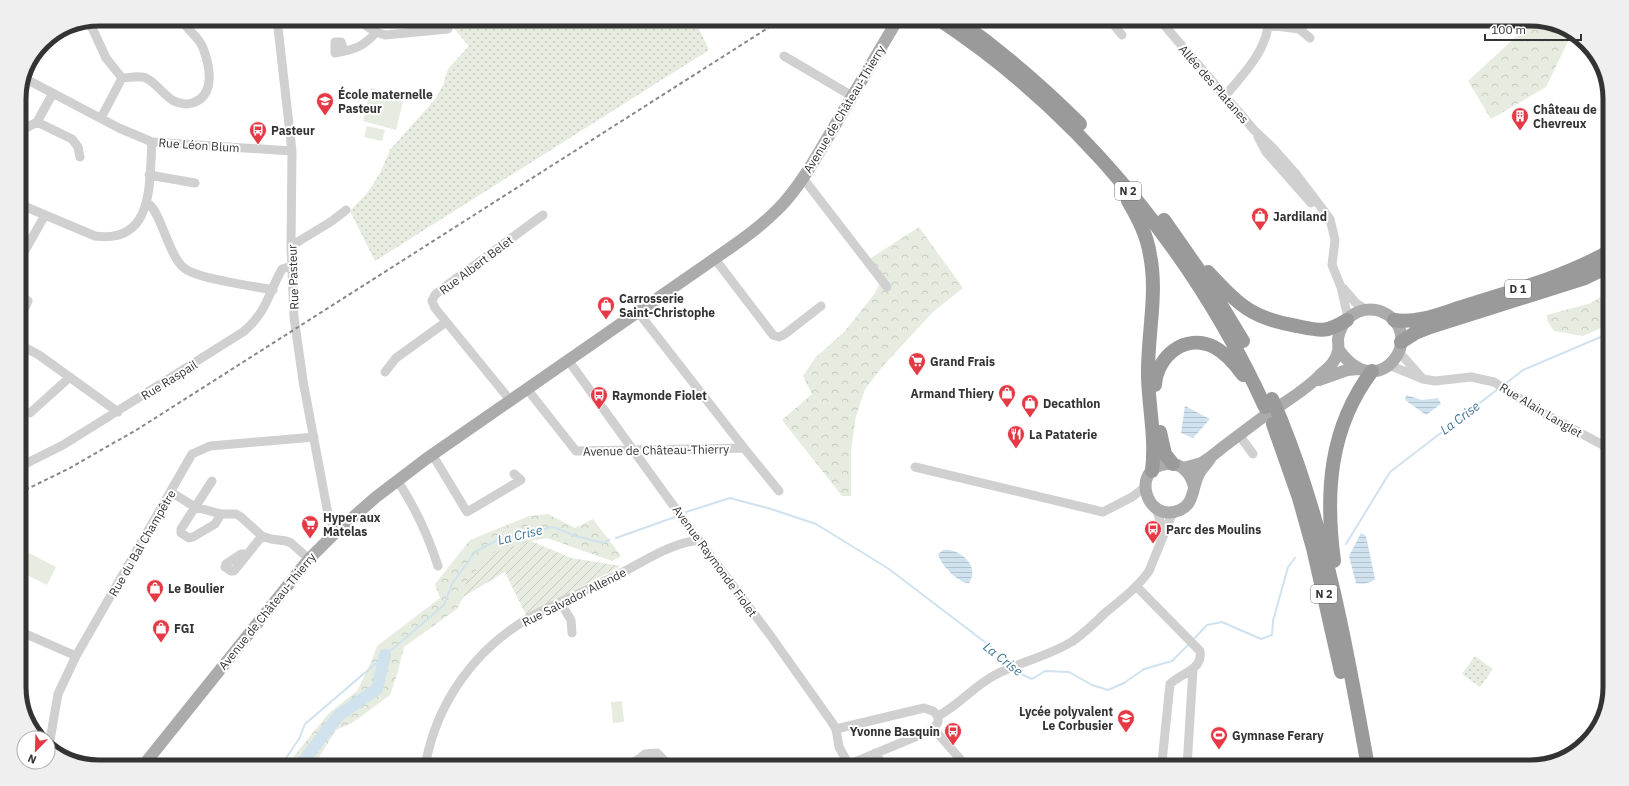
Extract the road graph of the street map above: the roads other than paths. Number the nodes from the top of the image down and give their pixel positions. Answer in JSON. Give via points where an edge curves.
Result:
{"nodes":[{"id":1,"x":91,"y":26,"type":"edge"},
{"id":2,"x":187,"y":26,"type":"edge"},
{"id":3,"x":278,"y":26,"type":"edge"},
{"id":4,"x":366,"y":26,"type":"edge"},
{"id":5,"x":894,"y":26,"type":"edge"},
{"id":6,"x":948,"y":26,"type":"edge"},
{"id":7,"x":966,"y":26,"type":"edge"},
{"id":8,"x":1115,"y":26,"type":"edge"},
{"id":9,"x":1165,"y":26,"type":"edge"},
{"id":10,"x":1268,"y":26,"type":"edge"},
{"id":11,"x":1286,"y":26,"type":"edge"},
{"id":12,"x":1303,"y":26,"type":"edge"},
{"id":13,"x":448,"y":29,"type":"dead end"},
{"id":14,"x":1299,"y":29,"type":"junction"},
{"id":15,"x":376,"y":32,"type":"junction"},
{"id":16,"x":1122,"y":34,"type":"dead end"},
{"id":17,"x":1310,"y":38,"type":"dead end"},
{"id":18,"x":344,"y":51,"type":"dead end"},
{"id":19,"x":784,"y":56,"type":"dead end"},
{"id":20,"x":122,"y":78,"type":"junction"},
{"id":21,"x":29,"y":81,"type":"edge"},
{"id":22,"x":53,"y":93,"type":"junction"},
{"id":23,"x":852,"y":96,"type":"junction"},
{"id":24,"x":1225,"y":96,"type":"junction"},
{"id":25,"x":101,"y":118,"type":"junction"},
{"id":26,"x":37,"y":122,"type":"junction"},
{"id":27,"x":26,"y":128,"type":"edge"},
{"id":28,"x":152,"y":142,"type":"junction"},
{"id":29,"x":292,"y":151,"type":"junction"},
{"id":30,"x":80,"y":157,"type":"dead end"},
{"id":31,"x":1107,"y":166,"type":"junction"},
{"id":32,"x":149,"y":175,"type":"junction"},
{"id":33,"x":803,"y":178,"type":"junction"},
{"id":34,"x":195,"y":183,"type":"dead end"},
{"id":35,"x":147,"y":203,"type":"junction"},
{"id":36,"x":26,"y":207,"type":"edge"},
{"id":37,"x":346,"y":210,"type":"dead end"},
{"id":38,"x":45,"y":215,"type":"junction"},
{"id":39,"x":543,"y":215,"type":"dead end"},
{"id":40,"x":1182,"y":244,"type":"junction"},
{"id":41,"x":291,"y":246,"type":"junction"},
{"id":42,"x":26,"y":249,"type":"edge"},
{"id":43,"x":1603,"y":254,"type":"edge"},
{"id":44,"x":715,"y":259,"type":"junction"},
{"id":45,"x":292,"y":266,"type":"junction"},
{"id":46,"x":1603,"y":269,"type":"edge"},
{"id":47,"x":886,"y":287,"type":"dead end"},
{"id":48,"x":1341,"y":287,"type":"junction"},
{"id":49,"x":273,"y":290,"type":"junction"},
{"id":50,"x":821,"y":306,"type":"dead end"},
{"id":51,"x":1367,"y":310,"type":"junction"},
{"id":52,"x":638,"y":312,"type":"junction"},
{"id":53,"x":1347,"y":319,"type":"junction"},
{"id":54,"x":1394,"y":320,"type":"junction"},
{"id":55,"x":446,"y":322,"type":"junction"},
{"id":56,"x":1400,"y":347,"type":"junction"},
{"id":57,"x":26,"y":350,"type":"edge"},
{"id":58,"x":1339,"y":350,"type":"junction"},
{"id":59,"x":568,"y":360,"type":"junction"},
{"id":60,"x":1389,"y":365,"type":"junction"},
{"id":61,"x":1366,"y":370,"type":"junction"},
{"id":62,"x":385,"y":372,"type":"dead end"},
{"id":63,"x":70,"y":377,"type":"junction"},
{"id":64,"x":1423,"y":379,"type":"junction"},
{"id":65,"x":1314,"y":382,"type":"junction"},
{"id":66,"x":527,"y":389,"type":"junction"},
{"id":67,"x":510,"y":400,"type":"junction"},
{"id":68,"x":1269,"y":403,"type":"junction"},
{"id":69,"x":118,"y":412,"type":"junction"},
{"id":70,"x":30,"y":413,"type":"dead end"},
{"id":71,"x":1277,"y":422,"type":"junction"},
{"id":72,"x":1239,"y":435,"type":"junction"},
{"id":73,"x":314,"y":437,"type":"junction"},
{"id":74,"x":1603,"y":445,"type":"edge"},
{"id":75,"x":744,"y":448,"type":"junction"},
{"id":76,"x":635,"y":450,"type":"junction"},
{"id":77,"x":1215,"y":453,"type":"junction"},
{"id":78,"x":432,"y":454,"type":"junction"},
{"id":79,"x":1254,"y":454,"type":"dead end"},
{"id":80,"x":26,"y":464,"type":"edge"},
{"id":81,"x":1178,"y":466,"type":"junction"},
{"id":82,"x":915,"y":467,"type":"dead end"},
{"id":83,"x":1152,"y":471,"type":"junction"},
{"id":84,"x":514,"y":474,"type":"dead end"},
{"id":85,"x":397,"y":480,"type":"junction"},
{"id":86,"x":212,"y":481,"type":"dead end"},
{"id":87,"x":1194,"y":486,"type":"junction"},
{"id":88,"x":779,"y":491,"type":"dead end"},
{"id":89,"x":171,"y":492,"type":"junction"},
{"id":90,"x":1146,"y":492,"type":"junction"},
{"id":91,"x":195,"y":507,"type":"junction"},
{"id":92,"x":1156,"y":508,"type":"junction"},
{"id":93,"x":1173,"y":512,"type":"junction"},
{"id":94,"x":221,"y":514,"type":"junction"},
{"id":95,"x":691,"y":530,"type":"junction"},
{"id":96,"x":336,"y":532,"type":"junction"},
{"id":97,"x":262,"y":536,"type":"junction"},
{"id":98,"x":699,"y":540,"type":"junction"},
{"id":99,"x":678,"y":544,"type":"junction"},
{"id":100,"x":1159,"y":544,"type":"junction"},
{"id":101,"x":247,"y":554,"type":"dead end"},
{"id":102,"x":309,"y":559,"type":"junction"},
{"id":103,"x":438,"y":566,"type":"dead end"},
{"id":104,"x":1136,"y":586,"type":"junction"},
{"id":105,"x":560,"y":602,"type":"junction"},
{"id":106,"x":572,"y":633,"type":"dead end"},
{"id":107,"x":26,"y":634,"type":"edge"},
{"id":108,"x":1347,"y":653,"type":"junction"},
{"id":109,"x":76,"y":656,"type":"junction"},
{"id":110,"x":1193,"y":669,"type":"junction"},
{"id":111,"x":938,"y":716,"type":"junction"},
{"id":112,"x":836,"y":729,"type":"junction"},
{"id":113,"x":934,"y":729,"type":"junction"},
{"id":114,"x":52,"y":730,"type":"edge"},
{"id":115,"x":875,"y":753,"type":"junction"},
{"id":116,"x":148,"y":760,"type":"edge"},
{"id":117,"x":426,"y":760,"type":"edge"},
{"id":118,"x":637,"y":760,"type":"edge"},
{"id":119,"x":663,"y":760,"type":"edge"},
{"id":120,"x":844,"y":760,"type":"edge"},
{"id":121,"x":860,"y":760,"type":"edge"},
{"id":122,"x":880,"y":760,"type":"edge"},
{"id":123,"x":962,"y":760,"type":"edge"},
{"id":124,"x":1162,"y":760,"type":"edge"},
{"id":125,"x":1187,"y":760,"type":"edge"},
{"id":126,"x":1357,"y":760,"type":"edge"},
{"id":127,"x":1367,"y":760,"type":"edge"}],
"edges":[{"from":1,"to":20,"type":"street","via":[[106,58]]},
{"from":2,"to":20,"type":"street","via":[[203,46],[209,76],[209,86],[205,95],[189,105],[179,103],[146,78]]},
{"from":3,"to":29,"type":"street","name":"Rue Pasteur"},
{"from":4,"to":15,"type":"street"},
{"from":5,"to":23,"type":"main road","name":"Avenue de Château-Thierry"},
{"from":6,"to":31,"type":"highway","number":"N 2","via":[[1024,85],[1064,121]]},
{"from":7,"to":40,"type":"highway","number":"N 2","via":[[1025,72],[1080,123],[1134,182]]},
{"from":8,"to":16,"type":"street"},
{"from":9,"to":24,"type":"street","name":"Allée des Platanes"},
{"from":10,"to":24,"type":"street","via":[[1267,38],[1260,53]]},
{"from":11,"to":14,"type":"street"},
{"from":12,"to":14,"type":"street"},
{"from":13,"to":15,"type":"street","via":[[385,35]]},
{"from":14,"to":17,"type":"street"},
{"from":15,"to":18,"type":"street","via":[[353,50]]},
{"from":19,"to":23,"type":"street"},
{"from":20,"to":25,"type":"street"},
{"from":21,"to":22,"type":"street","name":"Rue Léon Blum"},
{"from":22,"to":25,"type":"street","name":"Rue Léon Blum"},
{"from":22,"to":26,"type":"street"},
{"from":23,"to":33,"type":"main road","name":"Avenue de Château-Thierry"},
{"from":24,"to":48,"type":"street","name":"Allée des Platanes","via":[[1254,130],[1266,152],[1309,202],[1330,219],[1335,240],[1332,265]]},
{"from":25,"to":28,"type":"street","name":"Rue Léon Blum"},
{"from":26,"to":27,"type":"street"},
{"from":26,"to":30,"type":"street","via":[[72,140],[78,147]]},
{"from":28,"to":29,"type":"street","name":"Rue Léon Blum"},
{"from":28,"to":32,"type":"street"},
{"from":29,"to":41,"type":"street","name":"Rue Pasteur"},
{"from":31,"to":68,"type":"highway","number":"N 2","via":[[1147,214],[1188,270]]},
{"from":31,"to":83,"type":"highway","via":[[1138,219],[1152,263],[1153,298],[1148,366],[1154,438]]},
{"from":32,"to":34,"type":"street"},
{"from":32,"to":35,"type":"street"},
{"from":33,"to":44,"type":"main road","name":"Avenue de Château-Thierry","via":[[765,222]]},
{"from":33,"to":47,"type":"street","name":"Avenue de Château-Thierry"},
{"from":35,"to":38,"type":"street","via":[[139,221],[131,228],[124,233],[105,237],[95,236]]},
{"from":35,"to":49,"type":"street","via":[[156,213],[172,252],[185,269],[198,275]]},
{"from":36,"to":38,"type":"street"},
{"from":37,"to":41,"type":"street"},
{"from":38,"to":42,"type":"street"},
{"from":39,"to":55,"type":"street","name":"Rue Albert Belet","via":[[432,298],[432,304]]},
{"from":40,"to":53,"type":"highway","via":[[1235,300],[1260,317],[1322,330],[1335,328]]},
{"from":40,"to":68,"type":"highway","number":"N 2","via":[[1252,358]]},
{"from":41,"to":45,"type":"street","name":"Rue Pasteur"},
{"from":43,"to":54,"type":"highway","number":"D 1","via":[[1564,274],[1502,294],[1411,321]]},
{"from":44,"to":50,"type":"street","via":[[773,335],[779,337],[785,334]]},
{"from":44,"to":52,"type":"main road","name":"Avenue de Château-Thierry"},
{"from":45,"to":49,"type":"street","name":"Rue Raspail","via":[[282,269]]},
{"from":45,"to":73,"type":"street","name":"Rue Pasteur","via":[[295,324]]},
{"from":46,"to":56,"type":"highway","number":"D 1","via":[[1585,278],[1430,327],[1415,333]]},
{"from":48,"to":51,"type":"street","name":"Allée des Platanes","via":[[1356,303]]},
{"from":48,"to":53,"type":"street","name":"Allée des Platanes"},
{"from":49,"to":69,"type":"street","name":"Rue Raspail","via":[[263,310],[243,332]]},
{"from":51,"to":53,"type":"main road","via":[[1357,312]]},
{"from":51,"to":54,"type":"main road","via":[[1377,310]]},
{"from":52,"to":59,"type":"main road","name":"Avenue de Château-Thierry"},
{"from":52,"to":75,"type":"street","name":"Avenue de Château-Thierry"},
{"from":53,"to":58,"type":"main road","via":[[1339,334]]},
{"from":54,"to":56,"type":"main road","via":[[1401,334]]},
{"from":55,"to":62,"type":"street","via":[[396,358]]},
{"from":55,"to":67,"type":"street","name":"Rue Albert Belet"},
{"from":56,"to":60,"type":"main road"},
{"from":56,"to":64,"type":"street"},
{"from":57,"to":63,"type":"street","via":[[39,355]]},
{"from":58,"to":61,"type":"main road","via":[[1351,365]]},
{"from":58,"to":65,"type":"main road","via":[[1333,362]]},
{"from":59,"to":66,"type":"main road","name":"Avenue de Château-Thierry"},
{"from":59,"to":76,"type":"street","name":"Avenue Raymonde Fiolet"},
{"from":60,"to":61,"type":"main road","via":[[1381,370]]},
{"from":60,"to":64,"type":"street","name":"Rue Alain Langlet"},
{"from":61,"to":65,"type":"main road","via":[[1340,372]]},
{"from":61,"to":108,"type":"highway","via":[[1346,420],[1330,484],[1331,534]]},
{"from":63,"to":69,"type":"street"},
{"from":63,"to":70,"type":"street"},
{"from":64,"to":74,"type":"street","name":"Rue Alain Langlet","via":[[1435,381],[1471,377],[1494,382]]},
{"from":65,"to":72,"type":"main road"},
{"from":66,"to":67,"type":"main road","name":"Avenue de Château-Thierry"},
{"from":66,"to":76,"type":"street","name":"Avenue de Château-Thierry","via":[[576,451]]},
{"from":67,"to":78,"type":"main road","name":"Avenue de Château-Thierry"},
{"from":68,"to":71,"type":"highway","number":"N 2"},
{"from":68,"to":81,"type":"highway","via":[[1239,369],[1215,348],[1196,343],[1172,350],[1158,368],[1154,388],[1160,438],[1165,454]]},
{"from":69,"to":80,"type":"street","name":"Rue Raspail"},
{"from":71,"to":108,"type":"highway","number":"N 2","via":[[1300,468],[1323,547]]},
{"from":71,"to":126,"type":"highway","number":"N 2","via":[[1313,548],[1338,655]]},
{"from":72,"to":77,"type":"main road"},
{"from":72,"to":79,"type":"street"},
{"from":73,"to":89,"type":"street","name":"Rue du Bal Champêtre","via":[[210,446],[197,451],[192,454]]},
{"from":73,"to":96,"type":"street","name":"Rue Pasteur","via":[[328,514]]},
{"from":75,"to":76,"type":"street","name":"Avenue de Château-Thierry"},
{"from":75,"to":88,"type":"street","name":"Avenue de Château-Thierry"},
{"from":76,"to":95,"type":"street","name":"Avenue Raymonde Fiolet"},
{"from":77,"to":81,"type":"main road","via":[[1204,462]]},
{"from":77,"to":87,"type":"main road","via":[[1198,475]]},
{"from":78,"to":84,"type":"street","via":[[467,512],[521,480]]},
{"from":78,"to":85,"type":"main road","name":"Avenue de Château-Thierry"},
{"from":81,"to":83,"type":"main road","via":[[1165,464]]},
{"from":81,"to":87,"type":"main road","via":[[1192,479]]},
{"from":82,"to":90,"type":"street","via":[[1099,512],[1112,509]]},
{"from":83,"to":90,"type":"main road","via":[[1146,481]]},
{"from":85,"to":96,"type":"main road","name":"Avenue de Château-Thierry"},
{"from":85,"to":103,"type":"street","via":[[418,514]]},
{"from":86,"to":91,"type":"street"},
{"from":87,"to":93,"type":"main road","via":[[1190,500],[1180,510]]},
{"from":89,"to":91,"type":"street"},
{"from":89,"to":109,"type":"street","name":"Rue du Bal Champêtre"},
{"from":90,"to":92,"type":"main road"},
{"from":91,"to":94,"type":"street"},
{"from":91,"to":94,"type":"street","via":[[181,529],[181,533],[189,538],[215,524]]},
{"from":92,"to":93,"type":"main road"},
{"from":92,"to":100,"type":"street","via":[[1160,522]]},
{"from":93,"to":100,"type":"street"},
{"from":94,"to":97,"type":"street","via":[[236,514]]},
{"from":95,"to":98,"type":"street","name":"Avenue Raymonde Fiolet"},
{"from":95,"to":99,"type":"street","name":"Rue Salvador Allende"},
{"from":96,"to":102,"type":"main road","name":"Avenue de Château-Thierry"},
{"from":97,"to":101,"type":"street"},
{"from":97,"to":102,"type":"street","via":[[291,543]]},
{"from":98,"to":99,"type":"street","name":"Rue Salvador Allende"},
{"from":98,"to":112,"type":"street","name":"Avenue Raymonde Fiolet"},
{"from":99,"to":105,"type":"street","name":"Rue Salvador Allende"},
{"from":100,"to":104,"type":"street","via":[[1153,562]]},
{"from":102,"to":116,"type":"main road","name":"Avenue de Château-Thierry"},
{"from":104,"to":110,"type":"street","via":[[1200,652],[1200,662]]},
{"from":104,"to":111,"type":"street","via":[[1072,641],[984,682],[952,709]]},
{"from":105,"to":106,"type":"street","via":[[571,620]]},
{"from":105,"to":117,"type":"street","name":"Rue Salvador Allende","via":[[500,638],[469,668],[440,715]]},
{"from":107,"to":109,"type":"street"},
{"from":108,"to":127,"type":"highway","number":"N 2"},
{"from":109,"to":114,"type":"street","name":"Rue du Bal Champêtre","via":[[58,694]]},
{"from":110,"to":124,"type":"street","via":[[1170,684]]},
{"from":110,"to":125,"type":"street"},
{"from":111,"to":112,"type":"street","via":[[924,708]]},
{"from":111,"to":113,"type":"street"},
{"from":112,"to":120,"type":"street","name":"Avenue Raymonde Fiolet"},
{"from":113,"to":115,"type":"street"},
{"from":113,"to":123,"type":"street"},
{"from":115,"to":121,"type":"street"},
{"from":115,"to":122,"type":"street"},
{"from":118,"to":119,"type":"street","via":[[645,754],[657,753]]}]}
